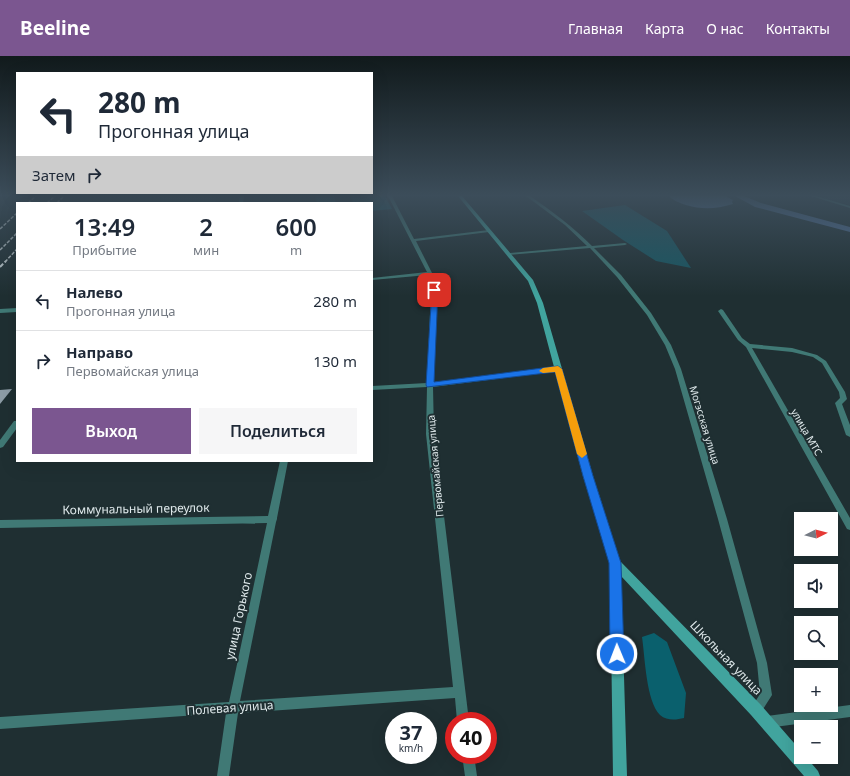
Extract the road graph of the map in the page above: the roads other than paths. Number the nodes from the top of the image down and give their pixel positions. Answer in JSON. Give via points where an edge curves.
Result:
{"nodes":[{"id":1,"x":408,"y":230,"type":"edge"},
{"id":2,"x":571,"y":230,"type":"edge"},
{"id":3,"x":489,"y":231,"type":"joint"},
{"id":4,"x":414,"y":240,"type":"junction"},
{"id":5,"x":625,"y":244,"type":"dead end"},
{"id":6,"x":590,"y":247,"type":"junction"},
{"id":7,"x":510,"y":254,"type":"junction"},
{"id":8,"x":430,"y":273,"type":"junction"},
{"id":9,"x":373,"y":279,"type":"edge"},
{"id":10,"x":16,"y":310,"type":"edge"},
{"id":11,"x":0,"y":311,"type":"edge"},
{"id":12,"x":721,"y":311,"type":"dead end"},
{"id":13,"x":748,"y":346,"type":"junction"},
{"id":14,"x":558,"y":369,"type":"junction"},
{"id":15,"x":430,"y":385,"type":"junction"},
{"id":16,"x":373,"y":388,"type":"edge"},
{"id":17,"x":16,"y":424,"type":"edge"},
{"id":18,"x":850,"y":435,"type":"edge"},
{"id":19,"x":0,"y":445,"type":"edge"},
{"id":20,"x":284,"y":462,"type":"edge"},
{"id":21,"x":273,"y":519,"type":"junction"},
{"id":22,"x":0,"y":524,"type":"edge"},
{"id":23,"x":850,"y":526,"type":"edge"},
{"id":24,"x":615,"y":563,"type":"junction"},
{"id":25,"x":459,"y":692,"type":"junction"},
{"id":26,"x":233,"y":708,"type":"junction"},
{"id":27,"x":756,"y":710,"type":"junction"},
{"id":28,"x":850,"y":711,"type":"edge"},
{"id":29,"x":462,"y":712,"type":"edge"},
{"id":30,"x":766,"y":722,"type":"junction"},
{"id":31,"x":0,"y":723,"type":"edge"},
{"id":32,"x":469,"y":764,"type":"edge"},
{"id":33,"x":223,"y":776,"type":"edge"},
{"id":34,"x":470,"y":776,"type":"edge"},
{"id":35,"x":620,"y":776,"type":"edge"},
{"id":36,"x":814,"y":776,"type":"edge"}],
"edges":[{"from":1,"to":4,"type":"street","name":"Первомайская улица"},
{"from":2,"to":6,"type":"street","name":"Могэсская улица"},
{"from":3,"to":4,"type":"street"},
{"from":3,"to":7,"type":"street"},
{"from":4,"to":8,"type":"street","name":"Первомайская улица"},
{"from":5,"to":6,"type":"street"},
{"from":6,"to":7,"type":"street"},
{"from":6,"to":27,"type":"street","name":"Могэсская улица","via":[[635,293],[662,334],[678,372],[708,467],[762,663],[766,695]]},
{"from":7,"to":14,"type":"street","via":[[531,281],[540,302]]},
{"from":8,"to":9,"type":"street"},
{"from":8,"to":15,"type":"street","name":"Первомайская улица","via":[[434,290]]},
{"from":10,"to":11,"type":"street"},
{"from":12,"to":13,"type":"street","name":"улица МТС"},
{"from":13,"to":18,"type":"street","via":[[792,350],[815,356],[824,362],[842,392],[844,399],[838,403]]},
{"from":13,"to":23,"type":"street","name":"улица МТС"},
{"from":14,"to":15,"type":"street"},
{"from":14,"to":24,"type":"street"},
{"from":15,"to":16,"type":"street"},
{"from":15,"to":25,"type":"street","name":"Первомайская улица","via":[[430,434]]},
{"from":17,"to":19,"type":"street"},
{"from":20,"to":21,"type":"street","name":"улица Горького"},
{"from":21,"to":22,"type":"street","name":"Коммунальный переулок"},
{"from":21,"to":26,"type":"street","name":"улица Горького"},
{"from":24,"to":27,"type":"street","name":"Школьная улица"},
{"from":24,"to":35,"type":"street"},
{"from":25,"to":26,"type":"street","name":"Полевая улица"},
{"from":25,"to":29,"type":"street","name":"Первомайская улица"},
{"from":26,"to":31,"type":"street","name":"Полевая улица"},
{"from":26,"to":33,"type":"street","name":"улица Горького"},
{"from":27,"to":30,"type":"street","name":"Школьная улица"},
{"from":28,"to":30,"type":"street"},
{"from":30,"to":36,"type":"street","name":"Школьная улица"},
{"from":32,"to":34,"type":"street"}]}
